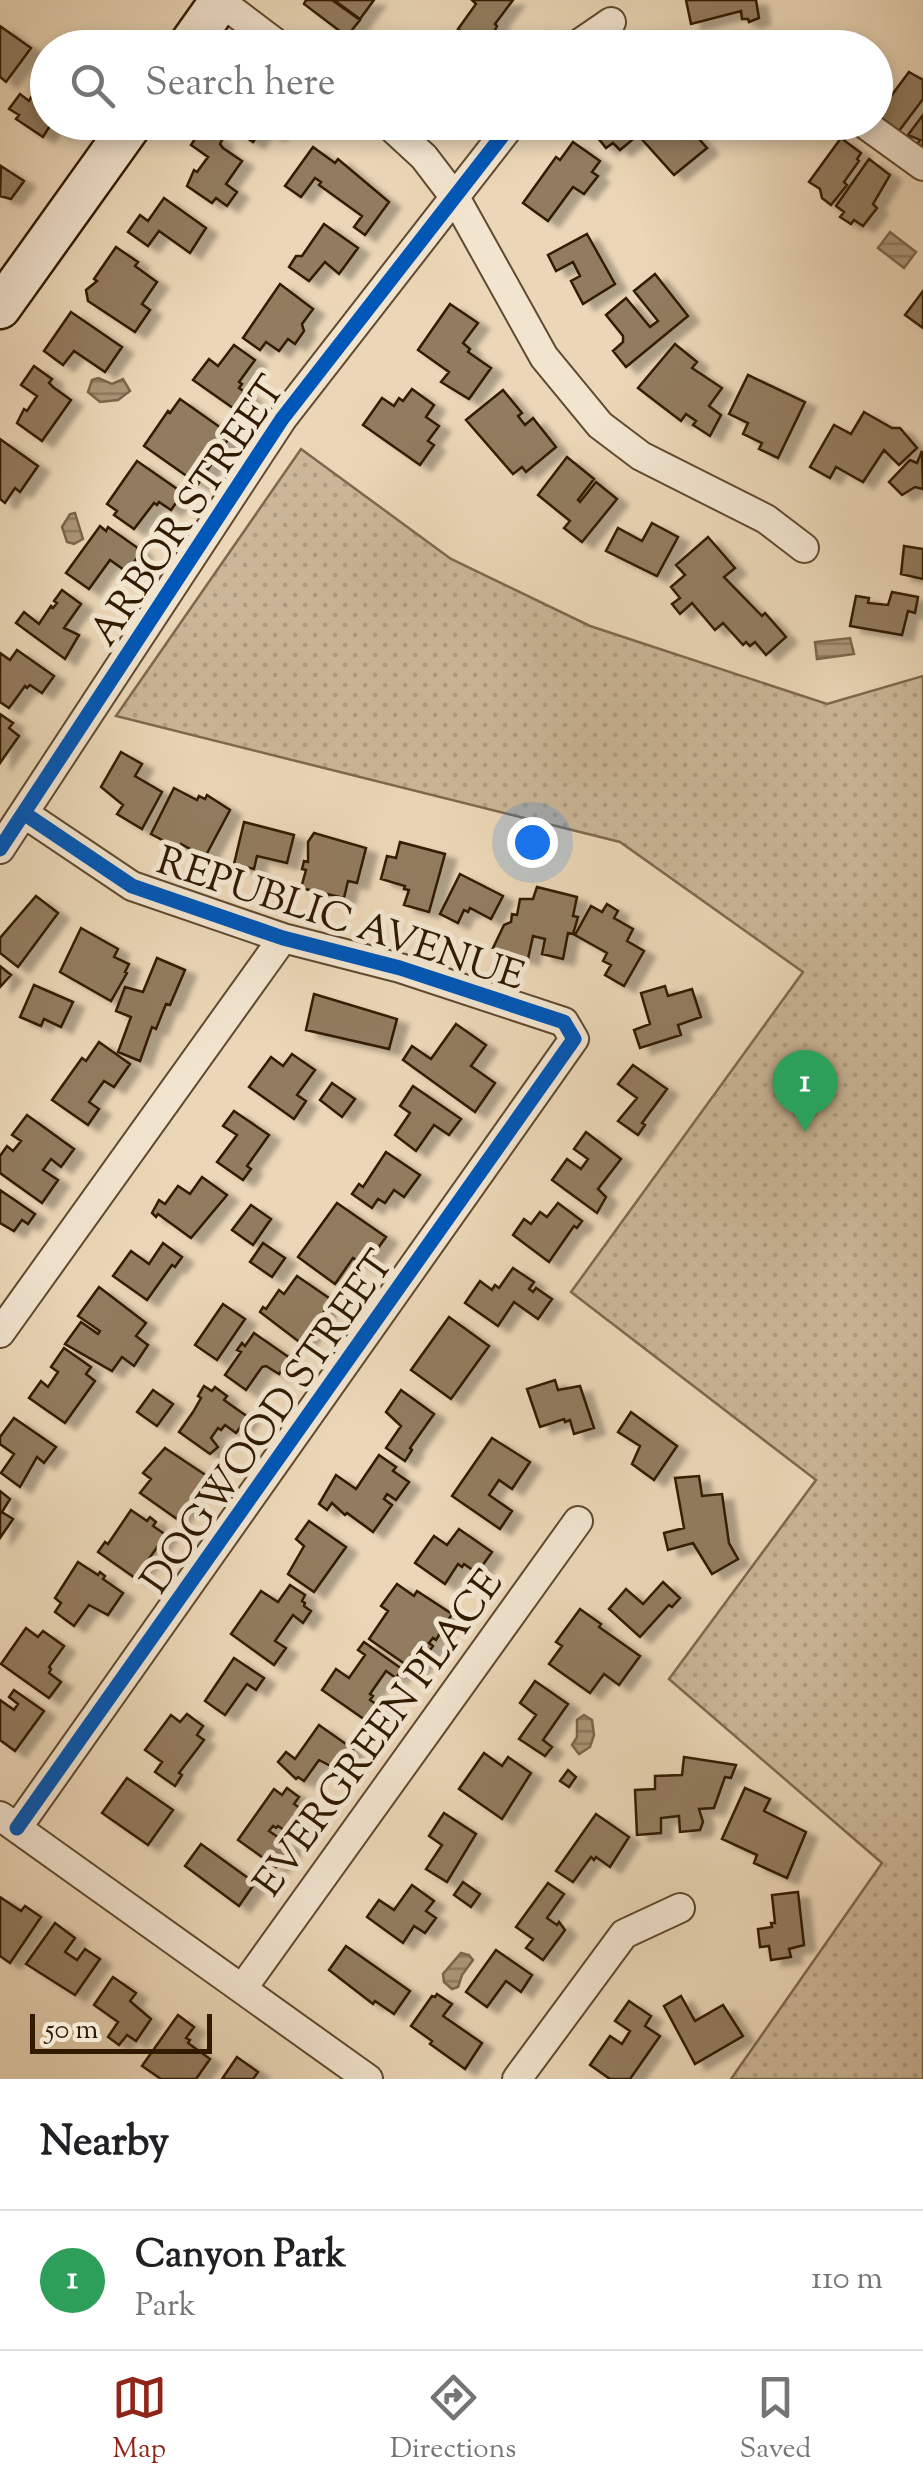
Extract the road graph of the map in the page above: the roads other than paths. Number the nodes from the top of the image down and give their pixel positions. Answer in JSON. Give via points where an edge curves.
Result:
{"nodes":[{"id":1,"x":220,"y":0,"type":"edge"},
{"id":2,"x":611,"y":22,"type":"dead end"},
{"id":3,"x":199,"y":30,"type":"edge"},
{"id":4,"x":259,"y":30,"type":"edge"},
{"id":5,"x":599,"y":30,"type":"edge"},
{"id":6,"x":120,"y":140,"type":"edge"},
{"id":7,"x":406,"y":140,"type":"edge"},
{"id":8,"x":500,"y":140,"type":"edge"},
{"id":9,"x":887,"y":140,"type":"edge"},
{"id":10,"x":923,"y":166,"type":"edge"},
{"id":11,"x":456,"y":199,"type":"junction"},
{"id":12,"x":0,"y":308,"type":"edge"},
{"id":13,"x":804,"y":548,"type":"dead end"},
{"id":14,"x":25,"y":814,"type":"junction"},
{"id":15,"x":0,"y":849,"type":"edge"},
{"id":16,"x":283,"y":938,"type":"junction"},
{"id":17,"x":568,"y":1051,"type":"joint"},
{"id":18,"x":0,"y":1333,"type":"edge"},
{"id":19,"x":578,"y":1521,"type":"dead end"},
{"id":20,"x":9,"y":1822,"type":"edge"},
{"id":21,"x":680,"y":1908,"type":"dead end"},
{"id":22,"x":242,"y":1990,"type":"junction"},
{"id":23,"x":368,"y":2079,"type":"edge"},
{"id":24,"x":517,"y":2079,"type":"edge"}],
"edges":[{"from":1,"to":3,"type":"street"},
{"from":1,"to":4,"type":"street"},
{"from":2,"to":5,"type":"street"},
{"from":6,"to":12,"type":"street"},
{"from":7,"to":11,"type":"street"},
{"from":8,"to":11,"type":"street","name":"ARBOR STREET"},
{"from":9,"to":10,"type":"street"},
{"from":11,"to":13,"type":"street","via":[[544,358],[600,425],[641,456],[766,520]]},
{"from":11,"to":14,"type":"street","name":"ARBOR STREET","via":[[282,419]]},
{"from":14,"to":15,"type":"street","name":"ARBOR STREET"},
{"from":14,"to":16,"type":"street","name":"REPUBLIC AVENUE","via":[[132,886]]},
{"from":16,"to":17,"type":"street","name":"REPUBLIC AVENUE","via":[[564,1022],[574,1038]]},
{"from":16,"to":18,"type":"street"},
{"from":17,"to":20,"type":"street","name":"DOGWOOD STREET"},
{"from":19,"to":22,"type":"street","name":"EVERGREEN PLACE"},
{"from":20,"to":22,"type":"street"},
{"from":21,"to":24,"type":"street","via":[[624,1934]]},
{"from":22,"to":23,"type":"street"}]}
